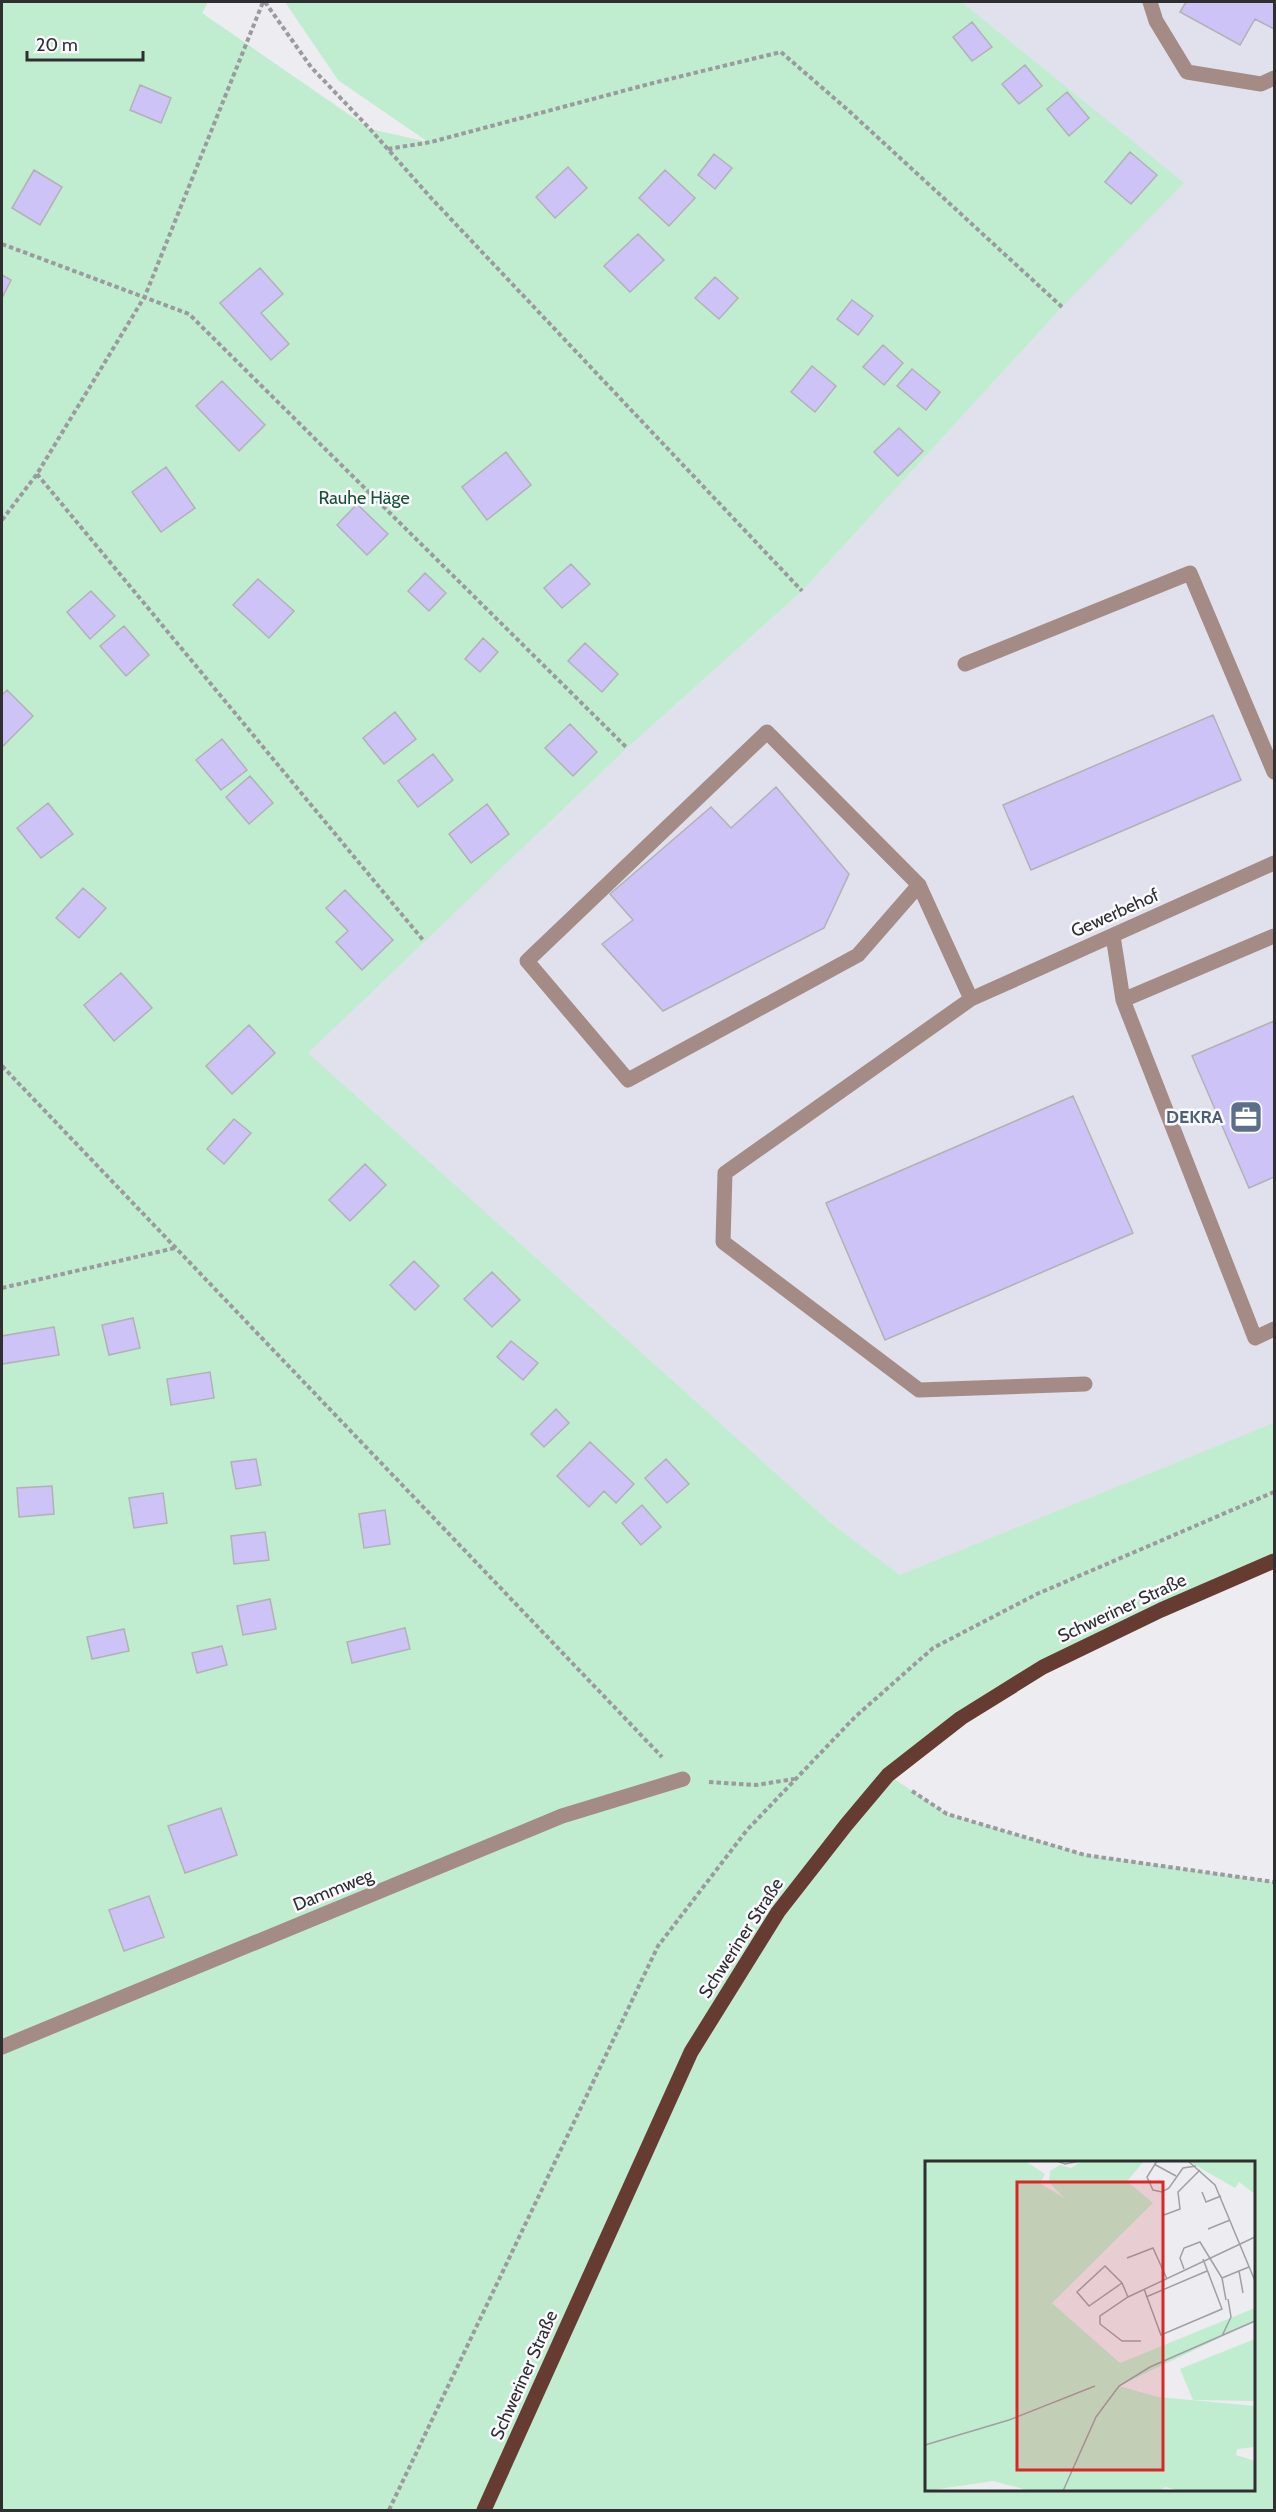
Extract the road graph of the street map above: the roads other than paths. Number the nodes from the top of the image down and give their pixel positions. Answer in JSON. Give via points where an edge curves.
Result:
{"nodes":[{"id":1,"x":1150,"y":2,"type":"edge"},
{"id":2,"x":1275,"y":78,"type":"edge"},
{"id":3,"x":965,"y":664,"type":"dead end"},
{"id":4,"x":1275,"y":772,"type":"edge"},
{"id":5,"x":1275,"y":863,"type":"edge"},
{"id":6,"x":919,"y":885,"type":"junction"},
{"id":7,"x":1113,"y":936,"type":"junction"},
{"id":8,"x":1275,"y":936,"type":"edge"},
{"id":9,"x":971,"y":999,"type":"junction"},
{"id":10,"x":1123,"y":1000,"type":"junction"},
{"id":11,"x":1275,"y":1329,"type":"edge"},
{"id":12,"x":1084,"y":1384,"type":"dead end"},
{"id":13,"x":1275,"y":1561,"type":"edge"},
{"id":14,"x":683,"y":1779,"type":"road end"},
{"id":15,"x":2,"y":2047,"type":"edge"},
{"id":16,"x":484,"y":2511,"type":"edge"}],
"edges":[{"from":1,"to":2,"type":"street","via":[[1156,21],[1187,72],[1261,84]]},
{"from":3,"to":4,"type":"street","via":[[1190,573]]},
{"from":5,"to":7,"type":"street","name":"Gewerbehof"},
{"from":6,"to":6,"type":"street","via":[[767,732],[527,961],[628,1080],[858,955]]},
{"from":6,"to":9,"type":"street"},
{"from":7,"to":9,"type":"street","name":"Gewerbehof"},
{"from":7,"to":10,"type":"street"},
{"from":8,"to":10,"type":"street"},
{"from":9,"to":12,"type":"street","name":"Gewerbehof","via":[[724,1173],[723,1242],[919,1390]]},
{"from":10,"to":11,"type":"street","via":[[1255,1338]]},
{"from":13,"to":16,"type":"main road","name":"Schweriner Straße","via":[[1043,1666],[961,1718],[888,1775],[777,1912],[691,2052]]},
{"from":14,"to":15,"type":"street","name":"Dammweg","via":[[562,1816]]}]}
